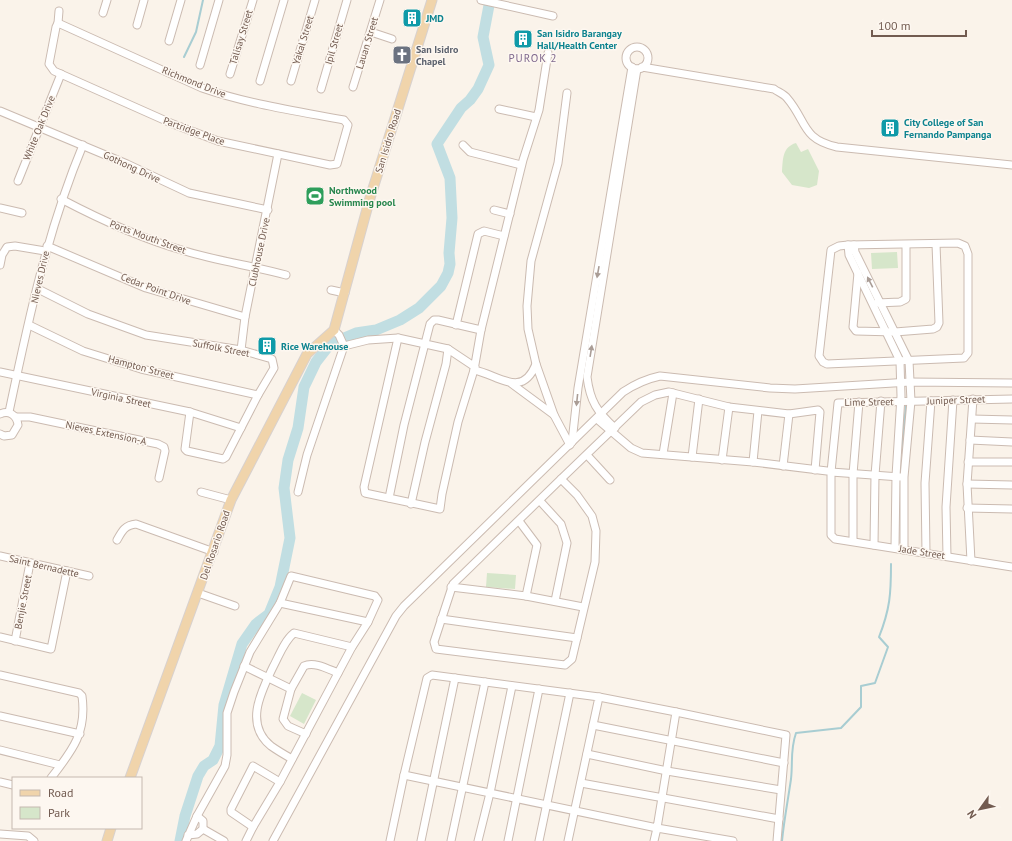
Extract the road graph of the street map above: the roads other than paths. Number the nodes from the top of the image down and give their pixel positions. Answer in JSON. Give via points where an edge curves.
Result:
{"nodes":[{"id":1,"x":107,"y":0,"type":"edge"},
{"id":2,"x":144,"y":0,"type":"edge"},
{"id":3,"x":181,"y":0,"type":"edge"},
{"id":4,"x":219,"y":0,"type":"edge"},
{"id":5,"x":253,"y":0,"type":"edge"},
{"id":6,"x":284,"y":0,"type":"edge"},
{"id":7,"x":315,"y":0,"type":"edge"},
{"id":8,"x":347,"y":0,"type":"edge"},
{"id":9,"x":380,"y":0,"type":"edge"},
{"id":10,"x":432,"y":0,"type":"edge"},
{"id":11,"x":482,"y":0,"type":"edge"},
{"id":12,"x":59,"y":11,"type":"dead end"},
{"id":13,"x":104,"y":13,"type":"dead end"},
{"id":14,"x":553,"y":16,"type":"dead end"},
{"id":15,"x":58,"y":23,"type":"junction"},
{"id":16,"x":137,"y":25,"type":"dead end"},
{"id":17,"x":371,"y":32,"type":"junction"},
{"id":18,"x":392,"y":39,"type":"dead end"},
{"id":19,"x":169,"y":41,"type":"dead end"},
{"id":20,"x":548,"y":53,"type":"dead end"},
{"id":21,"x":200,"y":65,"type":"dead end"},
{"id":22,"x":637,"y":68,"type":"junction"},
{"id":23,"x":61,"y":74,"type":"junction"},
{"id":24,"x":230,"y":74,"type":"dead end"},
{"id":25,"x":260,"y":81,"type":"dead end"},
{"id":26,"x":291,"y":81,"type":"dead end"},
{"id":27,"x":354,"y":87,"type":"dead end"},
{"id":28,"x":321,"y":89,"type":"dead end"},
{"id":29,"x":567,"y":93,"type":"dead end"},
{"id":30,"x":500,"y":109,"type":"dead end"},
{"id":31,"x":0,"y":111,"type":"edge"},
{"id":32,"x":536,"y":117,"type":"junction"},
{"id":33,"x":39,"y":126,"type":"junction"},
{"id":34,"x":82,"y":145,"type":"junction"},
{"id":35,"x":463,"y":145,"type":"dead end"},
{"id":36,"x":278,"y":154,"type":"junction"},
{"id":37,"x":339,"y":157,"type":"joint"},
{"id":38,"x":1012,"y":165,"type":"edge"},
{"id":39,"x":521,"y":166,"type":"junction"},
{"id":40,"x":18,"y":181,"type":"dead end"},
{"id":41,"x":61,"y":199,"type":"junction"},
{"id":42,"x":0,"y":208,"type":"edge"},
{"id":43,"x":268,"y":210,"type":"junction"},
{"id":44,"x":494,"y":210,"type":"dead end"},
{"id":45,"x":22,"y":213,"type":"dead end"},
{"id":46,"x":510,"y":214,"type":"junction"},
{"id":47,"x":504,"y":236,"type":"junction"},
{"id":48,"x":936,"y":244,"type":"junction"},
{"id":49,"x":851,"y":245,"type":"junction"},
{"id":50,"x":906,"y":245,"type":"junction"},
{"id":51,"x":46,"y":248,"type":"junction"},
{"id":52,"x":0,"y":265,"type":"edge"},
{"id":53,"x":256,"y":267,"type":"junction"},
{"id":54,"x":858,"y":273,"type":"junction"},
{"id":55,"x":286,"y":275,"type":"dead end"},
{"id":56,"x":38,"y":289,"type":"junction"},
{"id":57,"x":331,"y":290,"type":"dead end"},
{"id":58,"x":867,"y":292,"type":"junction"},
{"id":59,"x":345,"y":293,"type":"junction"},
{"id":60,"x":855,"y":297,"type":"junction"},
{"id":61,"x":873,"y":303,"type":"junction"},
{"id":62,"x":880,"y":303,"type":"junction"},
{"id":63,"x":245,"y":317,"type":"junction"},
{"id":64,"x":29,"y":325,"type":"junction"},
{"id":65,"x":456,"y":325,"type":"junction"},
{"id":66,"x":480,"y":330,"type":"junction"},
{"id":67,"x":886,"y":331,"type":"junction"},
{"id":68,"x":336,"y":332,"type":"junction"},
{"id":69,"x":895,"y":332,"type":"junction"},
{"id":70,"x":398,"y":338,"type":"junction"},
{"id":71,"x":425,"y":343,"type":"junction"},
{"id":72,"x":344,"y":345,"type":"junction"},
{"id":73,"x":448,"y":349,"type":"junction"},
{"id":74,"x":241,"y":350,"type":"junction"},
{"id":75,"x":900,"y":361,"type":"junction"},
{"id":76,"x":909,"y":361,"type":"junction"},
{"id":77,"x":536,"y":364,"type":"junction"},
{"id":78,"x":474,"y":368,"type":"junction"},
{"id":79,"x":0,"y":372,"type":"edge"},
{"id":80,"x":16,"y":375,"type":"junction"},
{"id":81,"x":901,"y":382,"type":"junction"},
{"id":82,"x":910,"y":382,"type":"junction"},
{"id":83,"x":1012,"y":383,"type":"edge"},
{"id":84,"x":512,"y":384,"type":"junction"},
{"id":85,"x":673,"y":393,"type":"junction"},
{"id":86,"x":258,"y":395,"type":"junction"},
{"id":87,"x":699,"y":399,"type":"junction"},
{"id":88,"x":974,"y":399,"type":"junction"},
{"id":89,"x":1012,"y":399,"type":"edge"},
{"id":90,"x":953,"y":400,"type":"junction"},
{"id":91,"x":881,"y":401,"type":"junction"},
{"id":92,"x":901,"y":401,"type":"junction"},
{"id":93,"x":911,"y":401,"type":"junction"},
{"id":94,"x":859,"y":402,"type":"junction"},
{"id":95,"x":931,"y":402,"type":"junction"},
{"id":96,"x":729,"y":407,"type":"junction"},
{"id":97,"x":758,"y":411,"type":"junction"},
{"id":98,"x":8,"y":412,"type":"junction"},
{"id":99,"x":190,"y":412,"type":"junction"},
{"id":100,"x":0,"y":414,"type":"edge"},
{"id":101,"x":788,"y":414,"type":"junction"},
{"id":102,"x":554,"y":415,"type":"junction"},
{"id":103,"x":16,"y":417,"type":"junction"},
{"id":104,"x":599,"y":417,"type":"junction"},
{"id":105,"x":972,"y":419,"type":"junction"},
{"id":106,"x":1012,"y":420,"type":"edge"},
{"id":107,"x":241,"y":428,"type":"junction"},
{"id":108,"x":613,"y":429,"type":"junction"},
{"id":109,"x":0,"y":434,"type":"edge"},
{"id":110,"x":970,"y":440,"type":"junction"},
{"id":111,"x":1012,"y":442,"type":"edge"},
{"id":112,"x":571,"y":444,"type":"junction"},
{"id":113,"x":662,"y":454,"type":"junction"},
{"id":114,"x":587,"y":455,"type":"junction"},
{"id":115,"x":692,"y":458,"type":"junction"},
{"id":116,"x":722,"y":460,"type":"junction"},
{"id":117,"x":753,"y":462,"type":"junction"},
{"id":118,"x":968,"y":462,"type":"junction"},
{"id":119,"x":1012,"y":462,"type":"edge"},
{"id":120,"x":783,"y":466,"type":"junction"},
{"id":121,"x":815,"y":470,"type":"junction"},
{"id":122,"x":829,"y":472,"type":"junction"},
{"id":123,"x":853,"y":474,"type":"junction"},
{"id":124,"x":875,"y":475,"type":"junction"},
{"id":125,"x":896,"y":476,"type":"junction"},
{"id":126,"x":904,"y":477,"type":"junction"},
{"id":127,"x":159,"y":478,"type":"dead end"},
{"id":128,"x":561,"y":479,"type":"junction"},
{"id":129,"x":610,"y":480,"type":"dead end"},
{"id":130,"x":967,"y":484,"type":"junction"},
{"id":131,"x":1012,"y":485,"type":"edge"},
{"id":132,"x":201,"y":492,"type":"dead end"},
{"id":133,"x":298,"y":492,"type":"dead end"},
{"id":134,"x":389,"y":498,"type":"junction"},
{"id":135,"x":231,"y":500,"type":"junction"},
{"id":136,"x":540,"y":501,"type":"junction"},
{"id":137,"x":412,"y":504,"type":"junction"},
{"id":138,"x":967,"y":508,"type":"junction"},
{"id":139,"x":1012,"y":509,"type":"edge"},
{"id":140,"x":519,"y":520,"type":"junction"},
{"id":141,"x":117,"y":540,"type":"dead end"},
{"id":142,"x":853,"y":541,"type":"junction"},
{"id":143,"x":874,"y":545,"type":"junction"},
{"id":144,"x":895,"y":548,"type":"junction"},
{"id":145,"x":904,"y":550,"type":"junction"},
{"id":146,"x":214,"y":552,"type":"junction"},
{"id":147,"x":926,"y":553,"type":"junction"},
{"id":148,"x":0,"y":556,"type":"edge"},
{"id":149,"x":947,"y":556,"type":"junction"},
{"id":150,"x":971,"y":560,"type":"junction"},
{"id":151,"x":30,"y":563,"type":"junction"},
{"id":152,"x":1012,"y":567,"type":"edge"},
{"id":153,"x":67,"y":571,"type":"junction"},
{"id":154,"x":89,"y":576,"type":"dead end"},
{"id":155,"x":451,"y":587,"type":"junction"},
{"id":156,"x":198,"y":593,"type":"junction"},
{"id":157,"x":526,"y":596,"type":"junction"},
{"id":158,"x":555,"y":601,"type":"junction"},
{"id":159,"x":280,"y":603,"type":"junction"},
{"id":160,"x":235,"y":606,"type":"dead end"},
{"id":161,"x":584,"y":607,"type":"junction"},
{"id":162,"x":441,"y":619,"type":"junction"},
{"id":163,"x":368,"y":622,"type":"junction"},
{"id":164,"x":0,"y":637,"type":"edge"},
{"id":165,"x":577,"y":638,"type":"junction"},
{"id":166,"x":15,"y":641,"type":"junction"},
{"id":167,"x":352,"y":646,"type":"junction"},
{"id":168,"x":244,"y":666,"type":"junction"},
{"id":169,"x":338,"y":673,"type":"junction"},
{"id":170,"x":0,"y":675,"type":"edge"},
{"id":171,"x":268,"y":677,"type":"junction"},
{"id":172,"x":455,"y":678,"type":"junction"},
{"id":173,"x":485,"y":682,"type":"junction"},
{"id":174,"x":512,"y":686,"type":"junction"},
{"id":175,"x":291,"y":689,"type":"junction"},
{"id":176,"x":540,"y":689,"type":"junction"},
{"id":177,"x":570,"y":693,"type":"junction"},
{"id":178,"x":598,"y":697,"type":"junction"},
{"id":179,"x":676,"y":712,"type":"junction"},
{"id":180,"x":0,"y":716,"type":"edge"},
{"id":181,"x":593,"y":725,"type":"junction"},
{"id":182,"x":80,"y":734,"type":"junction"},
{"id":183,"x":306,"y":734,"type":"junction"},
{"id":184,"x":672,"y":740,"type":"junction"},
{"id":185,"x":0,"y":750,"type":"edge"},
{"id":186,"x":587,"y":754,"type":"junction"},
{"id":187,"x":292,"y":759,"type":"junction"},
{"id":188,"x":784,"y":763,"type":"junction"},
{"id":189,"x":60,"y":765,"type":"junction"},
{"id":190,"x":667,"y":770,"type":"junction"},
{"id":191,"x":404,"y":775,"type":"junction"},
{"id":192,"x":52,"y":777,"type":"edge"},
{"id":193,"x":130,"y":777,"type":"edge"},
{"id":194,"x":434,"y":781,"type":"junction"},
{"id":195,"x":0,"y":782,"type":"edge"},
{"id":196,"x":280,"y":782,"type":"junction"},
{"id":197,"x":581,"y":783,"type":"junction"},
{"id":198,"x":12,"y":785,"type":"edge"},
{"id":199,"x":462,"y":787,"type":"junction"},
{"id":200,"x":781,"y":790,"type":"junction"},
{"id":201,"x":490,"y":793,"type":"junction"},
{"id":202,"x":517,"y":799,"type":"junction"},
{"id":203,"x":662,"y":799,"type":"junction"},
{"id":204,"x":547,"y":805,"type":"junction"},
{"id":205,"x":575,"y":811,"type":"junction"},
{"id":206,"x":197,"y":816,"type":"junction"},
{"id":207,"x":778,"y":819,"type":"junction"},
{"id":208,"x":253,"y":827,"type":"junction"},
{"id":209,"x":657,"y":828,"type":"junction"},
{"id":210,"x":112,"y":829,"type":"edge"},
{"id":211,"x":203,"y":829,"type":"junction"},
{"id":212,"x":0,"y":834,"type":"edge"},
{"id":213,"x":187,"y":838,"type":"edge"},
{"id":214,"x":34,"y":841,"type":"edge"},
{"id":215,"x":107,"y":841,"type":"edge"},
{"id":216,"x":224,"y":841,"type":"edge"},
{"id":217,"x":246,"y":841,"type":"edge"},
{"id":218,"x":273,"y":841,"type":"edge"},
{"id":219,"x":390,"y":841,"type":"edge"},
{"id":220,"x":421,"y":841,"type":"edge"},
{"id":221,"x":451,"y":841,"type":"edge"},
{"id":222,"x":478,"y":841,"type":"edge"},
{"id":223,"x":508,"y":841,"type":"edge"},
{"id":224,"x":539,"y":841,"type":"edge"},
{"id":225,"x":568,"y":841,"type":"edge"},
{"id":226,"x":654,"y":841,"type":"edge"},
{"id":227,"x":733,"y":841,"type":"edge"},
{"id":228,"x":776,"y":841,"type":"edge"}],
"edges":[{"from":1,"to":13,"type":"street"},
{"from":2,"to":16,"type":"street"},
{"from":3,"to":19,"type":"street"},
{"from":4,"to":21,"type":"street"},
{"from":5,"to":24,"type":"street","name":"Talisay Street"},
{"from":6,"to":25,"type":"street"},
{"from":7,"to":26,"type":"street","name":"Yakal Street"},
{"from":8,"to":28,"type":"street","name":"Ipil Street"},
{"from":9,"to":17,"type":"street","name":"Lauan Street"},
{"from":10,"to":59,"type":"main road","name":"San Isidro Road","via":[[370,198]]},
{"from":11,"to":14,"type":"street"},
{"from":12,"to":15,"type":"street"},
{"from":15,"to":23,"type":"street","name":"Partridge Place","via":[[49,64]]},
{"from":15,"to":37,"type":"street","name":"Richmond Drive","via":[[222,95],[344,120],[348,125]]},
{"from":17,"to":18,"type":"street"},
{"from":17,"to":27,"type":"street","name":"Lauan Street"},
{"from":20,"to":32,"type":"street"},
{"from":22,"to":38,"type":"street","via":[[774,89],[787,97],[803,125],[823,144]]},
{"from":104,"to":22,"type":"street","one_way":true,"via":[[593,404],[587,377]]},
{"from":22,"to":112,"type":"street","one_way":true,"via":[[578,388]]},
{"from":23,"to":33,"type":"street","name":"White Oak Drive"},
{"from":23,"to":36,"type":"street","name":"Partridge Place","via":[[172,124],[212,139]]},
{"from":29,"to":77,"type":"street","via":[[558,163],[531,261],[527,306],[528,329]]},
{"from":30,"to":32,"type":"street"},
{"from":31,"to":33,"type":"street","name":"Gothong Drive"},
{"from":32,"to":39,"type":"street"},
{"from":33,"to":34,"type":"street","name":"Gothong Drive"},
{"from":33,"to":40,"type":"street","name":"White Oak Drive"},
{"from":34,"to":41,"type":"street","name":"Nieves Drive"},
{"from":34,"to":43,"type":"street","name":"Gothong Drive","via":[[189,193]]},
{"from":35,"to":39,"type":"street","via":[[470,152]]},
{"from":36,"to":37,"type":"street","name":"Partridge Place","via":[[335,165]]},
{"from":36,"to":43,"type":"street","name":"Clubhouse Drive"},
{"from":39,"to":46,"type":"street"},
{"from":41,"to":51,"type":"street","name":"Nieves Drive"},
{"from":41,"to":53,"type":"street","name":"Ports Mouth Street","via":[[161,244]]},
{"from":42,"to":45,"type":"street"},
{"from":43,"to":53,"type":"street","name":"Clubhouse Drive"},
{"from":44,"to":46,"type":"street"},
{"from":46,"to":47,"type":"street"},
{"from":47,"to":65,"type":"street","via":[[484,231],[478,234]]},
{"from":47,"to":66,"type":"street"},
{"from":48,"to":50,"type":"street"},
{"from":48,"to":69,"type":"street","via":[[939,324],[933,329]]},
{"from":48,"to":76,"type":"street","via":[[963,244],[967,249],[968,353],[959,359]]},
{"from":49,"to":50,"type":"street"},
{"from":49,"to":54,"type":"street","via":[[849,255]]},
{"from":62,"to":49,"type":"street","one_way":true},
{"from":49,"to":75,"type":"street","via":[[831,250],[819,356],[827,364]]},
{"from":50,"to":62,"type":"street","via":[[906,299],[900,302]]},
{"from":51,"to":52,"type":"street","name":"Cedar Point Drive","via":[[7,247],[2,254]]},
{"from":51,"to":56,"type":"street","name":"Nieves Drive"},
{"from":51,"to":63,"type":"street","name":"Cedar Point Drive","via":[[146,288]]},
{"from":53,"to":55,"type":"street","name":"Ports Mouth Street"},
{"from":53,"to":63,"type":"street","name":"Clubhouse Drive"},
{"from":54,"to":58,"type":"street"},
{"from":54,"to":60,"type":"street"},
{"from":56,"to":64,"type":"street","name":"Nieves Drive"},
{"from":56,"to":74,"type":"street","name":"Suffolk Street","via":[[88,314],[146,335]]},
{"from":57,"to":59,"type":"street"},
{"from":58,"to":60,"type":"street"},
{"from":58,"to":61,"type":"street"},
{"from":59,"to":68,"type":"main road","name":"San Isidro Road"},
{"from":60,"to":67,"type":"street","via":[[853,327],[856,331]]},
{"from":61,"to":62,"type":"street"},
{"from":61,"to":67,"type":"street"},
{"from":62,"to":69,"type":"street"},
{"from":63,"to":74,"type":"street","name":"Clubhouse Drive"},
{"from":64,"to":80,"type":"street","name":"Nieves Drive"},
{"from":64,"to":86,"type":"street","name":"Hampton Street","via":[[83,351],[141,369]]},
{"from":65,"to":66,"type":"street"},
{"from":65,"to":71,"type":"street","via":[[434,320],[430,324]]},
{"from":66,"to":78,"type":"street"},
{"from":67,"to":69,"type":"street"},
{"from":67,"to":75,"type":"street"},
{"from":68,"to":72,"type":"street"},
{"from":68,"to":135,"type":"main road","name":"Del Rosario Road","via":[[307,354]]},
{"from":69,"to":76,"type":"street"},
{"from":70,"to":71,"type":"street"},
{"from":70,"to":72,"type":"street"},
{"from":70,"to":134,"type":"street","via":[[363,490],[367,495]]},
{"from":71,"to":73,"type":"street"},
{"from":71,"to":134,"type":"street"},
{"from":72,"to":133,"type":"street","via":[[307,455]]},
{"from":73,"to":78,"type":"street"},
{"from":73,"to":137,"type":"street"},
{"from":74,"to":86,"type":"street","name":"Suffolk Street","via":[[272,359],[274,362],[274,368]]},
{"from":75,"to":76,"type":"street"},
{"from":75,"to":81,"type":"street"},
{"from":76,"to":82,"type":"street"},
{"from":77,"to":84,"type":"street","via":[[525,381]]},
{"from":77,"to":102,"type":"street"},
{"from":78,"to":84,"type":"street"},
{"from":78,"to":137,"type":"street","via":[[458,422],[440,509]]},
{"from":79,"to":80,"type":"street","name":"Virginia Street"},
{"from":80,"to":98,"type":"street","name":"Nieves Drive"},
{"from":80,"to":99,"type":"street","name":"Virginia Street"},
{"from":81,"to":82,"type":"street"},
{"from":81,"to":92,"type":"street"},
{"from":81,"to":104,"type":"street","via":[[795,389],[660,376],[633,385]]},
{"from":82,"to":83,"type":"street"},
{"from":82,"to":93,"type":"street"},
{"from":84,"to":102,"type":"street"},
{"from":85,"to":87,"type":"street"},
{"from":85,"to":108,"type":"street","via":[[655,395],[641,402]]},
{"from":85,"to":113,"type":"street"},
{"from":86,"to":107,"type":"street","name":"Suffolk Street"},
{"from":87,"to":96,"type":"street"},
{"from":87,"to":115,"type":"street"},
{"from":88,"to":89,"type":"street","name":"Juniper Street"},
{"from":88,"to":90,"type":"street","name":"Juniper Street"},
{"from":88,"to":105,"type":"street"},
{"from":90,"to":95,"type":"street","name":"Juniper Street"},
{"from":90,"to":149,"type":"street","via":[[946,507]]},
{"from":91,"to":92,"type":"street","name":"Lime Street"},
{"from":91,"to":94,"type":"street","name":"Lime Street"},
{"from":91,"to":124,"type":"street"},
{"from":92,"to":93,"type":"street","name":"Juniper Street"},
{"from":92,"to":125,"type":"street"},
{"from":93,"to":95,"type":"street","name":"Juniper Street"},
{"from":93,"to":126,"type":"street"},
{"from":94,"to":122,"type":"street","name":"Lime Street","via":[[838,403]]},
{"from":94,"to":123,"type":"street"},
{"from":95,"to":147,"type":"street","via":[[925,483]]},
{"from":96,"to":97,"type":"street"},
{"from":96,"to":116,"type":"street"},
{"from":97,"to":101,"type":"street"},
{"from":97,"to":117,"type":"street"},
{"from":98,"to":100,"type":"street"},
{"from":98,"to":103,"type":"street"},
{"from":99,"to":107,"type":"street","name":"Virginia Street"},
{"from":99,"to":107,"type":"street","name":"Suffolk Street","via":[[187,450],[223,459]]},
{"from":101,"to":120,"type":"street"},
{"from":101,"to":121,"type":"street","via":[[814,409],[820,412]]},
{"from":102,"to":112,"type":"street"},
{"from":103,"to":109,"type":"street","via":[[18,425],[15,432],[8,436]]},
{"from":103,"to":127,"type":"street","name":"Nieves Extension-A","via":[[158,444],[164,447],[165,451]]},
{"from":104,"to":108,"type":"street"},
{"from":104,"to":112,"type":"street"},
{"from":105,"to":106,"type":"street"},
{"from":105,"to":110,"type":"street"},
{"from":108,"to":113,"type":"street","via":[[635,450]]},
{"from":108,"to":114,"type":"street"},
{"from":110,"to":111,"type":"street"},
{"from":110,"to":118,"type":"street"},
{"from":112,"to":218,"type":"street","via":[[416,593],[396,616]]},
{"from":113,"to":115,"type":"street"},
{"from":114,"to":128,"type":"street"},
{"from":114,"to":129,"type":"street"},
{"from":115,"to":116,"type":"street"},
{"from":116,"to":117,"type":"street"},
{"from":117,"to":120,"type":"street"},
{"from":118,"to":119,"type":"street"},
{"from":118,"to":130,"type":"street"},
{"from":120,"to":121,"type":"street"},
{"from":121,"to":122,"type":"street"},
{"from":122,"to":123,"type":"street"},
{"from":122,"to":142,"type":"street","name":"Jade Street","via":[[832,538]]},
{"from":123,"to":124,"type":"street"},
{"from":123,"to":142,"type":"street"},
{"from":124,"to":125,"type":"street"},
{"from":124,"to":143,"type":"street"},
{"from":125,"to":126,"type":"street"},
{"from":125,"to":144,"type":"street"},
{"from":126,"to":145,"type":"street"},
{"from":128,"to":136,"type":"street"},
{"from":128,"to":161,"type":"street","via":[[592,516],[596,531],[596,562]]},
{"from":130,"to":131,"type":"street"},
{"from":130,"to":138,"type":"street"},
{"from":132,"to":135,"type":"street"},
{"from":134,"to":137,"type":"street"},
{"from":135,"to":146,"type":"main road","name":"Del Rosario Road"},
{"from":136,"to":140,"type":"street"},
{"from":136,"to":158,"type":"street","via":[[556,515],[567,543]]},
{"from":138,"to":139,"type":"street"},
{"from":138,"to":150,"type":"street"},
{"from":140,"to":155,"type":"street"},
{"from":140,"to":157,"type":"street","via":[[537,545]]},
{"from":141,"to":146,"type":"street","via":[[122,530],[136,524]]},
{"from":142,"to":143,"type":"street","name":"Jade Street"},
{"from":143,"to":144,"type":"street","name":"Jade Street"},
{"from":144,"to":145,"type":"street","name":"Jade Street"},
{"from":145,"to":147,"type":"street","name":"Jade Street"},
{"from":146,"to":156,"type":"main road","name":"Del Rosario Road"},
{"from":147,"to":149,"type":"street","name":"Jade Street"},
{"from":148,"to":151,"type":"street","name":"Saint Bernadette"},
{"from":149,"to":150,"type":"street","name":"Jade Street"},
{"from":150,"to":152,"type":"street","name":"Jade Street"},
{"from":151,"to":153,"type":"street","name":"Saint Bernadette"},
{"from":151,"to":166,"type":"street","name":"Benjie Street"},
{"from":153,"to":154,"type":"street","name":"Saint Bernadette"},
{"from":153,"to":166,"type":"street","via":[[53,647],[48,649]]},
{"from":155,"to":157,"type":"street"},
{"from":155,"to":162,"type":"street"},
{"from":156,"to":160,"type":"street"},
{"from":156,"to":193,"type":"main road","name":"Del Rosario Road"},
{"from":157,"to":158,"type":"street"},
{"from":158,"to":161,"type":"street"},
{"from":159,"to":163,"type":"street"},
{"from":159,"to":163,"type":"street","via":[[291,576],[375,596],[378,600]]},
{"from":159,"to":168,"type":"street"},
{"from":161,"to":165,"type":"street"},
{"from":162,"to":165,"type":"street"},
{"from":162,"to":165,"type":"street","via":[[434,642],[436,649],[565,665],[572,659]]},
{"from":163,"to":167,"type":"street"},
{"from":164,"to":166,"type":"street"},
{"from":167,"to":169,"type":"street"},
{"from":167,"to":171,"type":"street","via":[[294,633],[288,638]]},
{"from":168,"to":171,"type":"street"},
{"from":168,"to":206,"type":"street","via":[[227,713],[225,766]]},
{"from":169,"to":175,"type":"street","via":[[307,664]]},
{"from":169,"to":183,"type":"street"},
{"from":170,"to":182,"type":"street","via":[[79,693],[82,700]]},
{"from":171,"to":175,"type":"street"},
{"from":171,"to":187,"type":"street","via":[[257,703],[257,725],[262,737],[271,746]]},
{"from":172,"to":173,"type":"street"},
{"from":172,"to":191,"type":"street","via":[[432,675],[427,678]]},
{"from":172,"to":194,"type":"street"},
{"from":173,"to":174,"type":"street"},
{"from":173,"to":199,"type":"street"},
{"from":174,"to":176,"type":"street"},
{"from":174,"to":201,"type":"street"},
{"from":175,"to":183,"type":"street","via":[[283,719],[288,726]]},
{"from":176,"to":177,"type":"street"},
{"from":176,"to":202,"type":"street"},
{"from":177,"to":178,"type":"street"},
{"from":177,"to":204,"type":"street"},
{"from":178,"to":179,"type":"street"},
{"from":178,"to":181,"type":"street"},
{"from":179,"to":184,"type":"street"},
{"from":179,"to":188,"type":"street","via":[[784,733],[787,738]]},
{"from":180,"to":182,"type":"street"},
{"from":181,"to":184,"type":"street"},
{"from":181,"to":186,"type":"street"},
{"from":182,"to":189,"type":"street"},
{"from":183,"to":187,"type":"street"},
{"from":184,"to":188,"type":"street"},
{"from":184,"to":190,"type":"street"},
{"from":185,"to":189,"type":"street"},
{"from":186,"to":190,"type":"street"},
{"from":186,"to":197,"type":"street"},
{"from":187,"to":196,"type":"street"},
{"from":188,"to":200,"type":"street"},
{"from":189,"to":192,"type":"street"},
{"from":190,"to":200,"type":"street"},
{"from":190,"to":203,"type":"street"},
{"from":191,"to":194,"type":"street"},
{"from":191,"to":219,"type":"street"},
{"from":194,"to":199,"type":"street"},
{"from":194,"to":220,"type":"street"},
{"from":195,"to":198,"type":"street"},
{"from":196,"to":208,"type":"street"},
{"from":196,"to":208,"type":"street","via":[[254,766],[252,768],[231,812]]},
{"from":197,"to":203,"type":"street"},
{"from":197,"to":205,"type":"street"},
{"from":199,"to":201,"type":"street"},
{"from":199,"to":221,"type":"street"},
{"from":200,"to":207,"type":"street"},
{"from":201,"to":202,"type":"street"},
{"from":201,"to":222,"type":"street"},
{"from":202,"to":204,"type":"street"},
{"from":202,"to":223,"type":"street"},
{"from":203,"to":207,"type":"street"},
{"from":203,"to":209,"type":"street"},
{"from":204,"to":205,"type":"street"},
{"from":204,"to":224,"type":"street"},
{"from":205,"to":209,"type":"street"},
{"from":205,"to":225,"type":"street"},
{"from":206,"to":211,"type":"street","via":[[203,821]]},
{"from":206,"to":213,"type":"street"},
{"from":207,"to":228,"type":"street"},
{"from":208,"to":217,"type":"street"},
{"from":209,"to":226,"type":"street"},
{"from":209,"to":227,"type":"street"},
{"from":210,"to":215,"type":"main road"},
{"from":211,"to":213,"type":"street"},
{"from":211,"to":216,"type":"street"},
{"from":212,"to":214,"type":"street","via":[[28,836]]}]}
